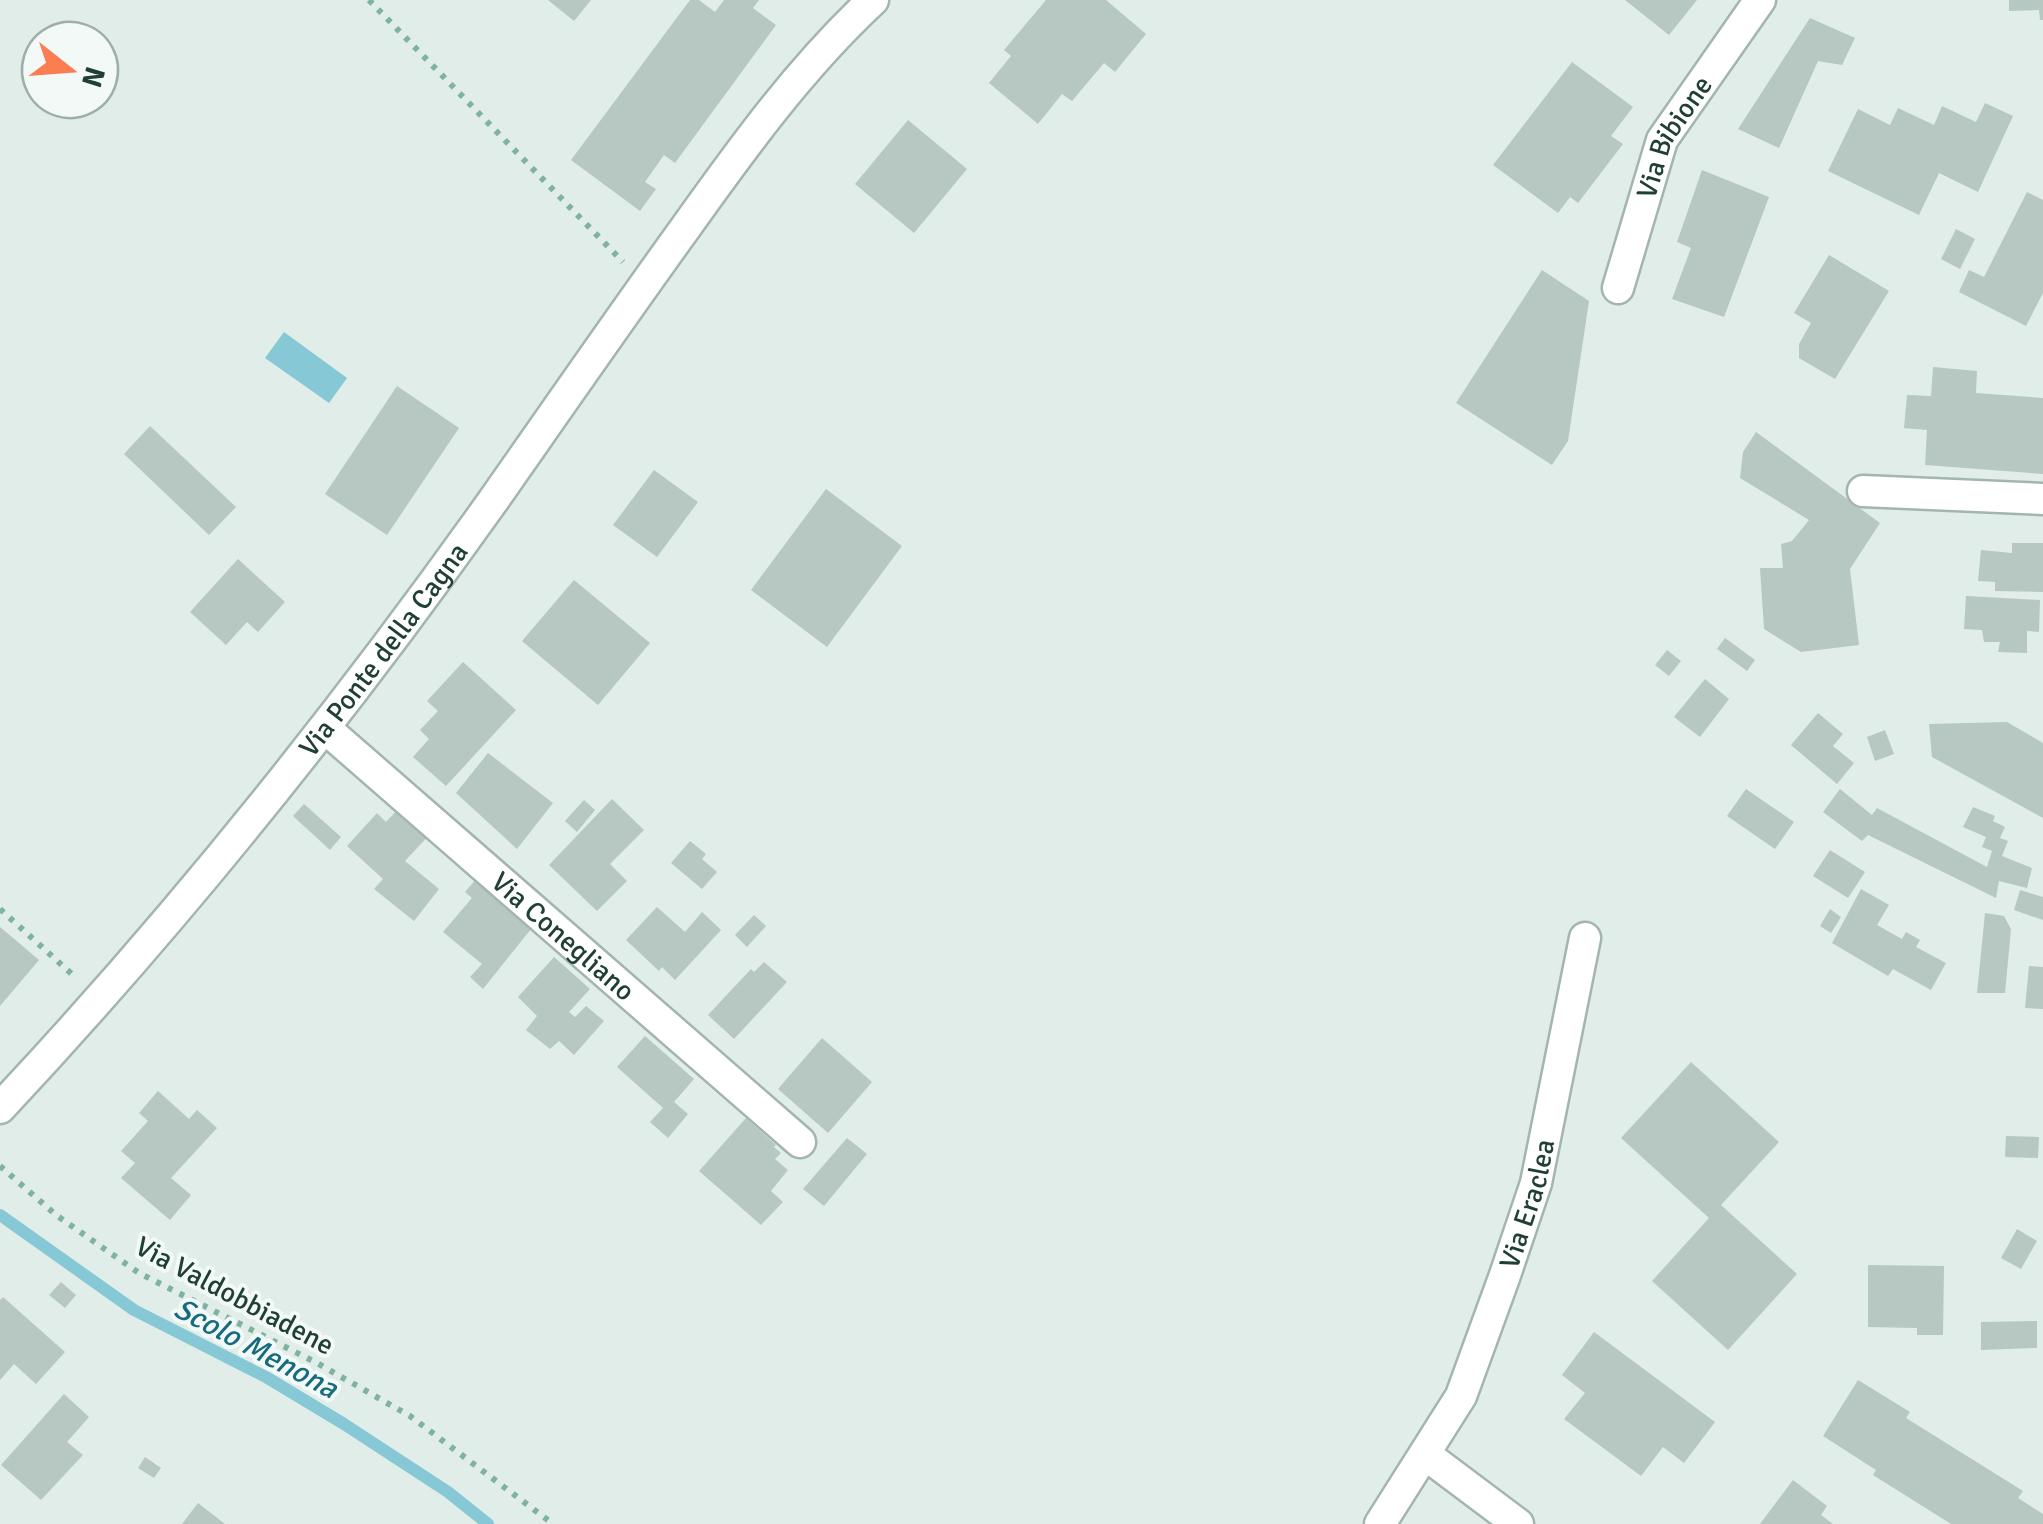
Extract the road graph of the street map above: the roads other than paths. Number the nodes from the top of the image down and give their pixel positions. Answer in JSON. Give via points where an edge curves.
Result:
{"nodes":[{"id":1,"x":873,"y":0,"type":"edge"},
{"id":2,"x":1760,"y":0,"type":"edge"},
{"id":3,"x":1618,"y":288,"type":"dead end"},
{"id":4,"x":1863,"y":491,"type":"dead end"},
{"id":5,"x":2043,"y":499,"type":"edge"},
{"id":6,"x":326,"y":729,"type":"junction"},
{"id":7,"x":1585,"y":938,"type":"dead end"},
{"id":8,"x":0,"y":1108,"type":"edge"},
{"id":9,"x":800,"y":1142,"type":"dead end"},
{"id":10,"x":1426,"y":1455,"type":"junction"},
{"id":11,"x":1380,"y":1524,"type":"edge"},
{"id":12,"x":1518,"y":1524,"type":"edge"}],
"edges":[{"from":1,"to":6,"type":"street","name":"Via Ponte della Cagna","via":[[747,142]]},
{"from":2,"to":3,"type":"street","name":"Via Bibione","via":[[1662,140]]},
{"from":4,"to":5,"type":"street"},
{"from":6,"to":8,"type":"street","name":"Via Ponte della Cagna","via":[[102,1000]]},
{"from":6,"to":9,"type":"street","name":"Via Conegliano"},
{"from":7,"to":10,"type":"street","name":"Via Eraclea","via":[[1536,1183],[1461,1396]]},
{"from":10,"to":11,"type":"street","name":"Via Eraclea"},
{"from":10,"to":12,"type":"street"}]}
